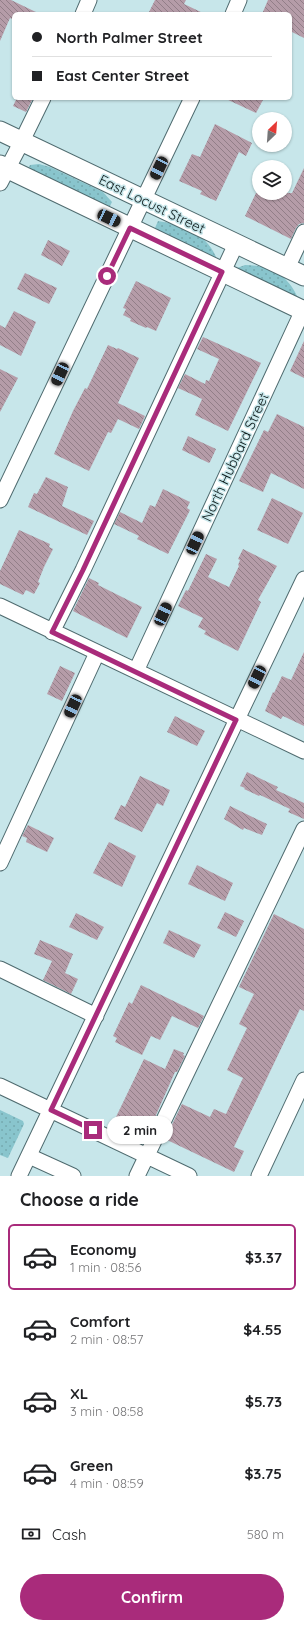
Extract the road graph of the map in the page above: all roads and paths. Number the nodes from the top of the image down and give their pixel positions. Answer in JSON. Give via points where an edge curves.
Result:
{"nodes":[{"id":1,"x":89,"y":0,"type":"edge"},
{"id":2,"x":239,"y":0,"type":"edge"},
{"id":3,"x":83,"y":12,"type":"edge"},
{"id":4,"x":234,"y":12,"type":"edge"},
{"id":5,"x":42,"y":100,"type":"edge"},
{"id":6,"x":191,"y":100,"type":"edge"},
{"id":7,"x":0,"y":131,"type":"edge"},
{"id":8,"x":22,"y":142,"type":"junction"},
{"id":9,"x":2,"y":172,"type":"edge"},
{"id":10,"x":144,"y":200,"type":"junction"},
{"id":11,"x":130,"y":228,"type":"junction"},
{"id":12,"x":304,"y":232,"type":"edge"},
{"id":13,"x":236,"y":244,"type":"junction"},
{"id":14,"x":287,"y":268,"type":"junction"},
{"id":15,"x":222,"y":272,"type":"junction"},
{"id":16,"x":304,"y":276,"type":"edge"},
{"id":17,"x":304,"y":310,"type":"edge"},
{"id":18,"x":0,"y":500,"type":"edge"},
{"id":19,"x":304,"y":579,"type":"edge"},
{"id":20,"x":0,"y":606,"type":"edge"},
{"id":21,"x":52,"y":632,"type":"junction"},
{"id":22,"x":97,"y":653,"type":"junction"},
{"id":23,"x":136,"y":671,"type":"junction"},
{"id":24,"x":236,"y":720,"type":"junction"},
{"id":25,"x":304,"y":751,"type":"edge"},
{"id":26,"x":304,"y":829,"type":"edge"},
{"id":27,"x":0,"y":863,"type":"edge"},
{"id":28,"x":0,"y":968,"type":"edge"},
{"id":29,"x":96,"y":1016,"type":"junction"},
{"id":30,"x":304,"y":1080,"type":"edge"},
{"id":31,"x":0,"y":1086,"type":"edge"},
{"id":32,"x":51,"y":1110,"type":"junction"},
{"id":33,"x":28,"y":1156,"type":"junction"},
{"id":34,"x":147,"y":1156,"type":"junction"},
{"id":35,"x":19,"y":1176,"type":"edge"},
{"id":36,"x":73,"y":1176,"type":"edge"},
{"id":37,"x":137,"y":1176,"type":"edge"},
{"id":38,"x":190,"y":1176,"type":"edge"},
{"id":39,"x":259,"y":1176,"type":"edge"}],
"edges":[{"from":1,"to":3,"type":"street"},
{"from":2,"to":4,"type":"street"},
{"from":5,"to":8,"type":"street"},
{"from":6,"to":10,"type":"street"},
{"from":7,"to":8,"type":"main road","name":"East Locust Street"},
{"from":8,"to":9,"type":"street"},
{"from":8,"to":10,"type":"main road","name":"East Locust Street"},
{"from":9,"to":11,"type":"main road"},
{"from":10,"to":11,"type":"street"},
{"from":10,"to":13,"type":"main road","name":"East Locust Street"},
{"from":11,"to":15,"type":"main road"},
{"from":11,"to":18,"type":"street"},
{"from":12,"to":14,"type":"street"},
{"from":13,"to":14,"type":"main road","name":"East Locust Street"},
{"from":13,"to":15,"type":"street"},
{"from":14,"to":16,"type":"main road","name":"East Locust Street"},
{"from":15,"to":17,"type":"main road"},
{"from":15,"to":21,"type":"street","via":[[87,563]]},
{"from":17,"to":23,"type":"street","name":"North Hubbard Street"},
{"from":19,"to":24,"type":"street"},
{"from":20,"to":21,"type":"street"},
{"from":21,"to":22,"type":"street"},
{"from":22,"to":23,"type":"street"},
{"from":22,"to":27,"type":"street"},
{"from":23,"to":24,"type":"street"},
{"from":24,"to":25,"type":"street"},
{"from":24,"to":29,"type":"street"},
{"from":26,"to":34,"type":"street"},
{"from":28,"to":29,"type":"street"},
{"from":29,"to":32,"type":"street"},
{"from":30,"to":39,"type":"street"},
{"from":31,"to":32,"type":"street"},
{"from":32,"to":33,"type":"street"},
{"from":32,"to":34,"type":"street"},
{"from":33,"to":35,"type":"street"},
{"from":33,"to":36,"type":"street"},
{"from":34,"to":37,"type":"street"},
{"from":34,"to":38,"type":"street"}]}
